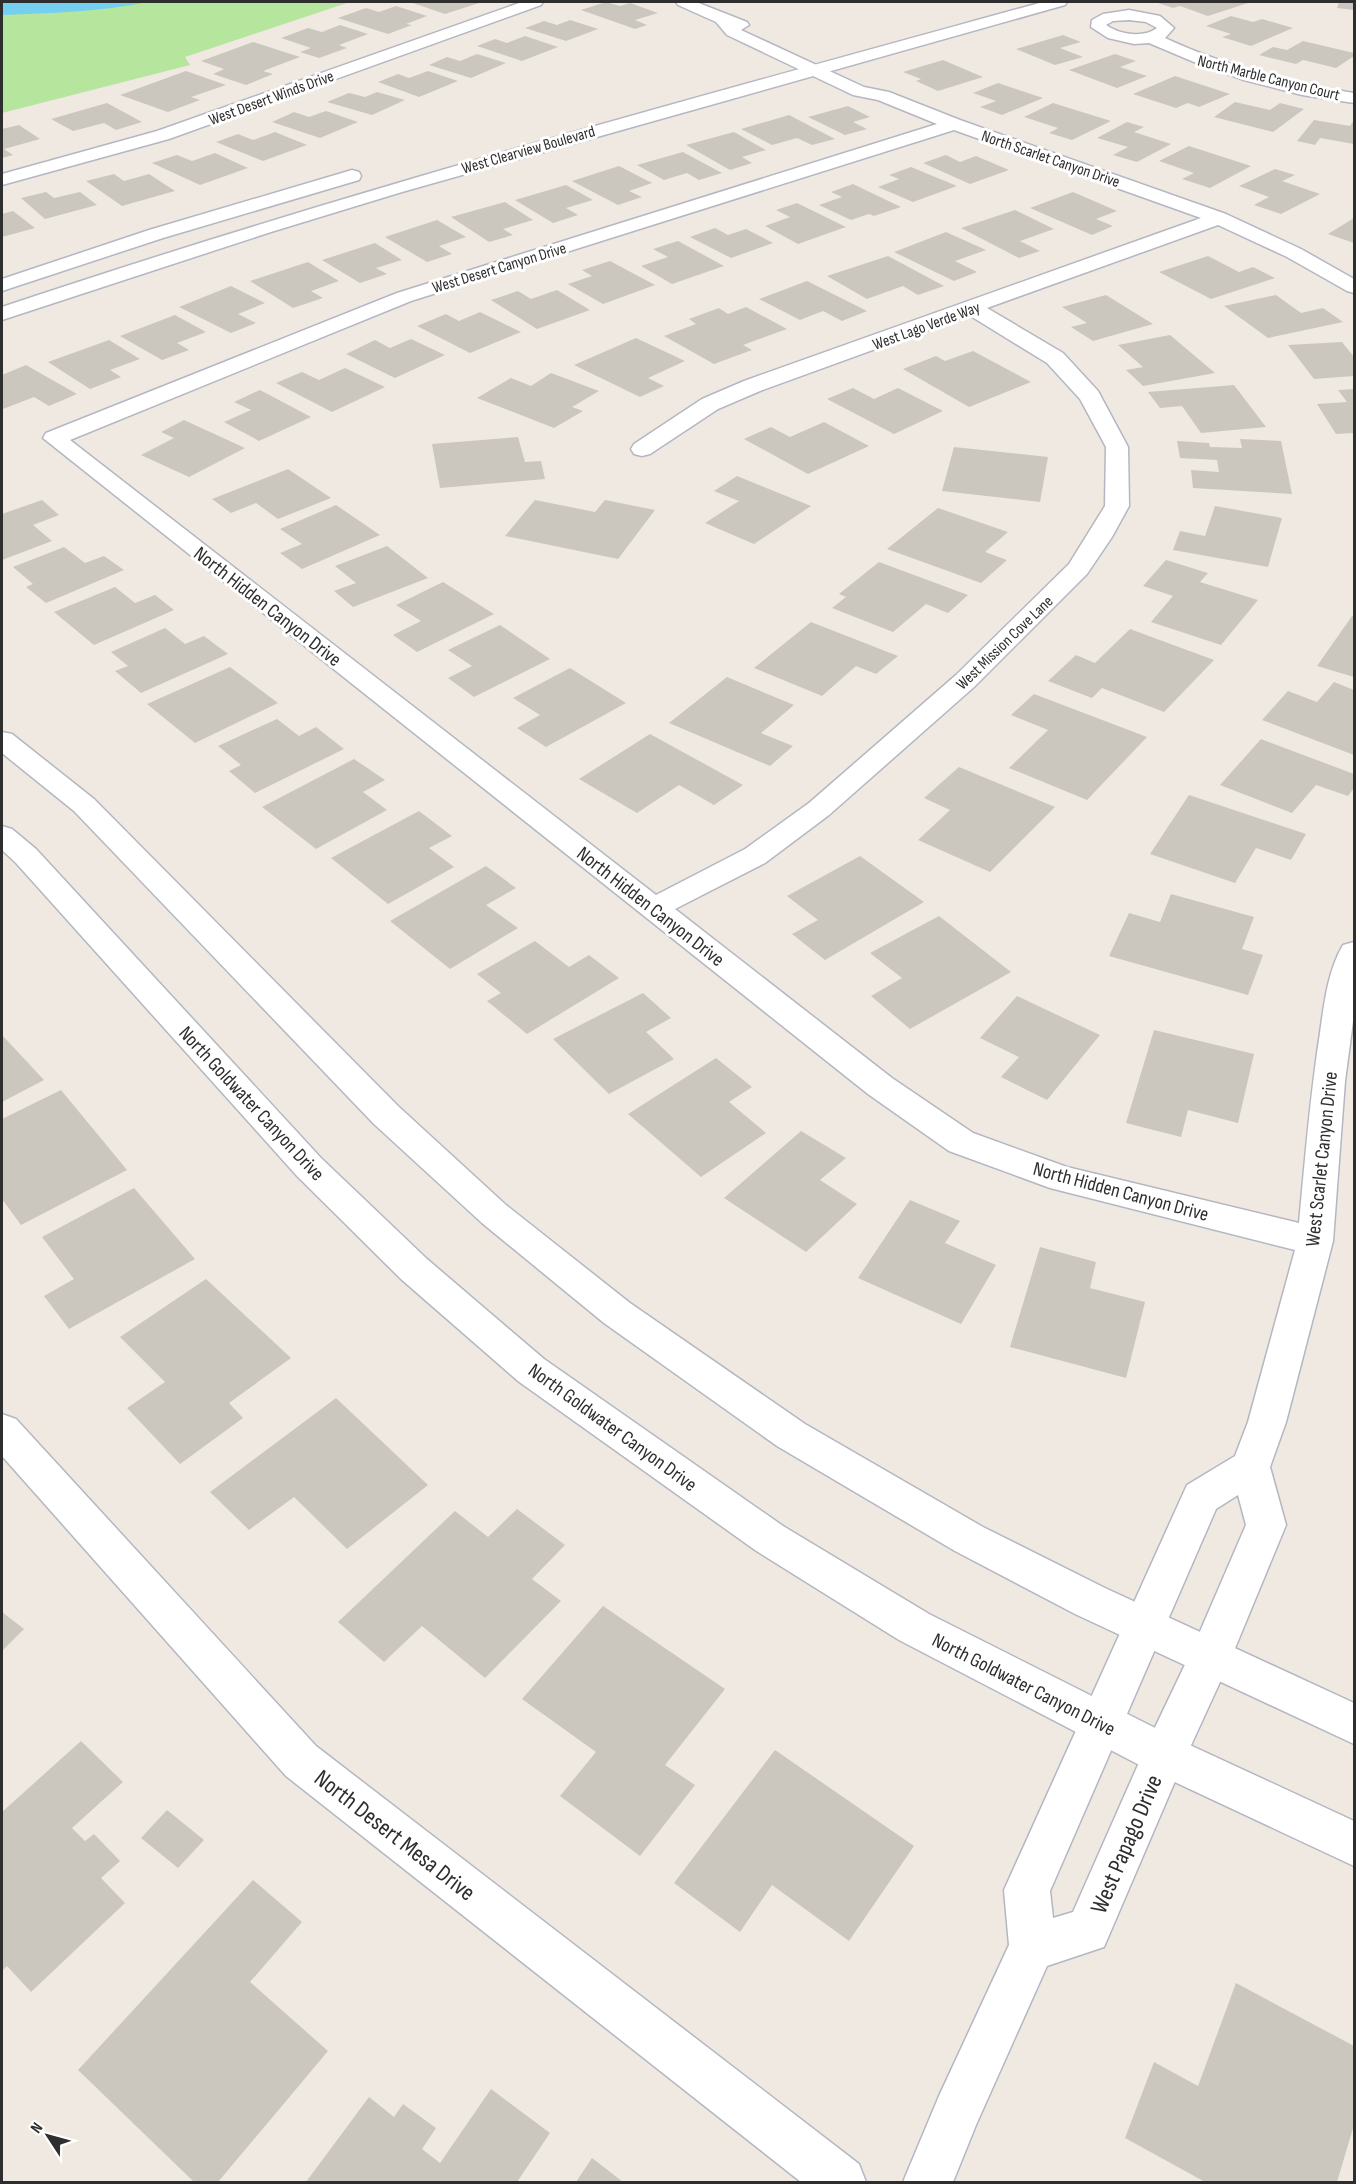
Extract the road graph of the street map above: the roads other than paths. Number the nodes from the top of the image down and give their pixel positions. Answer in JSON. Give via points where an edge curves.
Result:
{"nodes":[{"id":1,"x":535,"y":2,"type":"edge"},
{"id":2,"x":684,"y":2,"type":"edge"},
{"id":3,"x":1059,"y":2,"type":"edge"},
{"id":4,"x":1152,"y":38,"type":"dead end"},
{"id":5,"x":800,"y":53,"type":"junction"},
{"id":6,"x":755,"y":65,"type":"dead end"},
{"id":7,"x":831,"y":65,"type":"junction"},
{"id":8,"x":812,"y":70,"type":"junction"},
{"id":9,"x":883,"y":96,"type":"junction"},
{"id":10,"x":1354,"y":98,"type":"edge"},
{"id":11,"x":954,"y":124,"type":"junction"},
{"id":12,"x":371,"y":171,"type":"dead end"},
{"id":13,"x":2,"y":180,"type":"edge"},
{"id":14,"x":1219,"y":218,"type":"junction"},
{"id":15,"x":2,"y":285,"type":"edge"},
{"id":16,"x":1354,"y":287,"type":"edge"},
{"id":17,"x":972,"y":308,"type":"junction"},
{"id":18,"x":2,"y":314,"type":"edge"},
{"id":19,"x":54,"y":438,"type":"joint"},
{"id":20,"x":642,"y":449,"type":"dead end"},
{"id":21,"x":2,"y":740,"type":"edge"},
{"id":22,"x":2,"y":835,"type":"edge"},
{"id":23,"x":654,"y":908,"type":"junction"},
{"id":24,"x":1354,"y":952,"type":"edge"},
{"id":25,"x":1315,"y":1240,"type":"junction"},
{"id":26,"x":2,"y":1430,"type":"edge"},
{"id":27,"x":1251,"y":1467,"type":"junction"},
{"id":28,"x":1145,"y":1626,"type":"junction"},
{"id":29,"x":1210,"y":1658,"type":"junction"},
{"id":30,"x":1102,"y":1724,"type":"junction"},
{"id":31,"x":1354,"y":1724,"type":"edge"},
{"id":32,"x":1164,"y":1755,"type":"junction"},
{"id":33,"x":1354,"y":1844,"type":"edge"},
{"id":34,"x":1032,"y":1947,"type":"junction"},
{"id":35,"x":842,"y":2182,"type":"edge"},
{"id":36,"x":928,"y":2182,"type":"edge"}],
"edges":[{"from":1,"to":13,"type":"street","name":"West Desert Winds Drive","via":[[163,135]]},
{"from":2,"to":5,"type":"street","name":"North Scarlet Canyon Drive","via":[[722,19],[733,32]]},
{"from":3,"to":7,"type":"street","name":"West Clearview Boulevard"},
{"from":4,"to":10,"type":"street","name":"North Marble Canyon Court","via":[[1231,70]]},
{"from":5,"to":6,"type":"street"},
{"from":5,"to":7,"type":"street","name":"North Scarlet Canyon Drive"},
{"from":5,"to":8,"type":"street","name":"North Scarlet Canyon Drive"},
{"from":7,"to":8,"type":"street","name":"West Clearview Boulevard"},
{"from":7,"to":9,"type":"street","name":"North Scarlet Canyon Drive","via":[[877,86]]},
{"from":8,"to":9,"type":"street","name":"North Scarlet Canyon Drive","via":[[859,91]]},
{"from":8,"to":18,"type":"street","name":"West Clearview Boulevard","via":[[332,206]]},
{"from":9,"to":11,"type":"street","name":"North Scarlet Canyon Drive"},
{"from":11,"to":14,"type":"street","name":"North Scarlet Canyon Drive"},
{"from":11,"to":19,"type":"street","name":"West Desert Canyon Drive","via":[[404,297]]},
{"from":12,"to":15,"type":"street","via":[[176,227]]},
{"from":14,"to":16,"type":"street"},
{"from":14,"to":17,"type":"street","name":"West Lago Verde Way"},
{"from":17,"to":20,"type":"street","name":"West Lago Verde Way","via":[[752,386],[710,404]]},
{"from":17,"to":23,"type":"street","name":"West Mission Cove Lane","via":[[1055,358],[1090,396],[1117,447],[1117,506],[1078,569],[965,681],[819,809],[755,855]]},
{"from":19,"to":23,"type":"street","name":"North Hidden Canyon Drive"},
{"from":21,"to":28,"type":"street","via":[[84,805],[386,1115],[494,1214],[617,1313],[791,1435],[969,1539]]},
{"from":22,"to":30,"type":"street","name":"North Goldwater Canyon Drive","via":[[26,856],[309,1167],[414,1269],[531,1370],[769,1538],[914,1626]]},
{"from":23,"to":25,"type":"street","name":"North Hidden Canyon Drive","via":[[880,1086],[961,1142],[1062,1179]]},
{"from":24,"to":25,"type":"street","name":"West Scarlet Canyon Drive","via":[[1341,997],[1332,1060]]},
{"from":25,"to":27,"type":"street","name":"West Scarlet Canyon Drive","via":[[1267,1422]]},
{"from":26,"to":35,"type":"street","name":"North Desert Mesa Drive","via":[[301,1761]]},
{"from":27,"to":28,"type":"street","via":[[1202,1497]]},
{"from":27,"to":29,"type":"street","via":[[1266,1525]]},
{"from":28,"to":29,"type":"street"},
{"from":28,"to":30,"type":"street"},
{"from":29,"to":31,"type":"street"},
{"from":29,"to":32,"type":"street","name":"West Papago Drive"},
{"from":30,"to":32,"type":"street","name":"North Goldwater Canyon Drive"},
{"from":30,"to":34,"type":"street","via":[[1027,1890]]},
{"from":32,"to":33,"type":"street","name":"North Goldwater Canyon Drive"},
{"from":32,"to":34,"type":"street","name":"West Papago Drive","via":[[1088,1930]]},
{"from":34,"to":36,"type":"street"}]}
